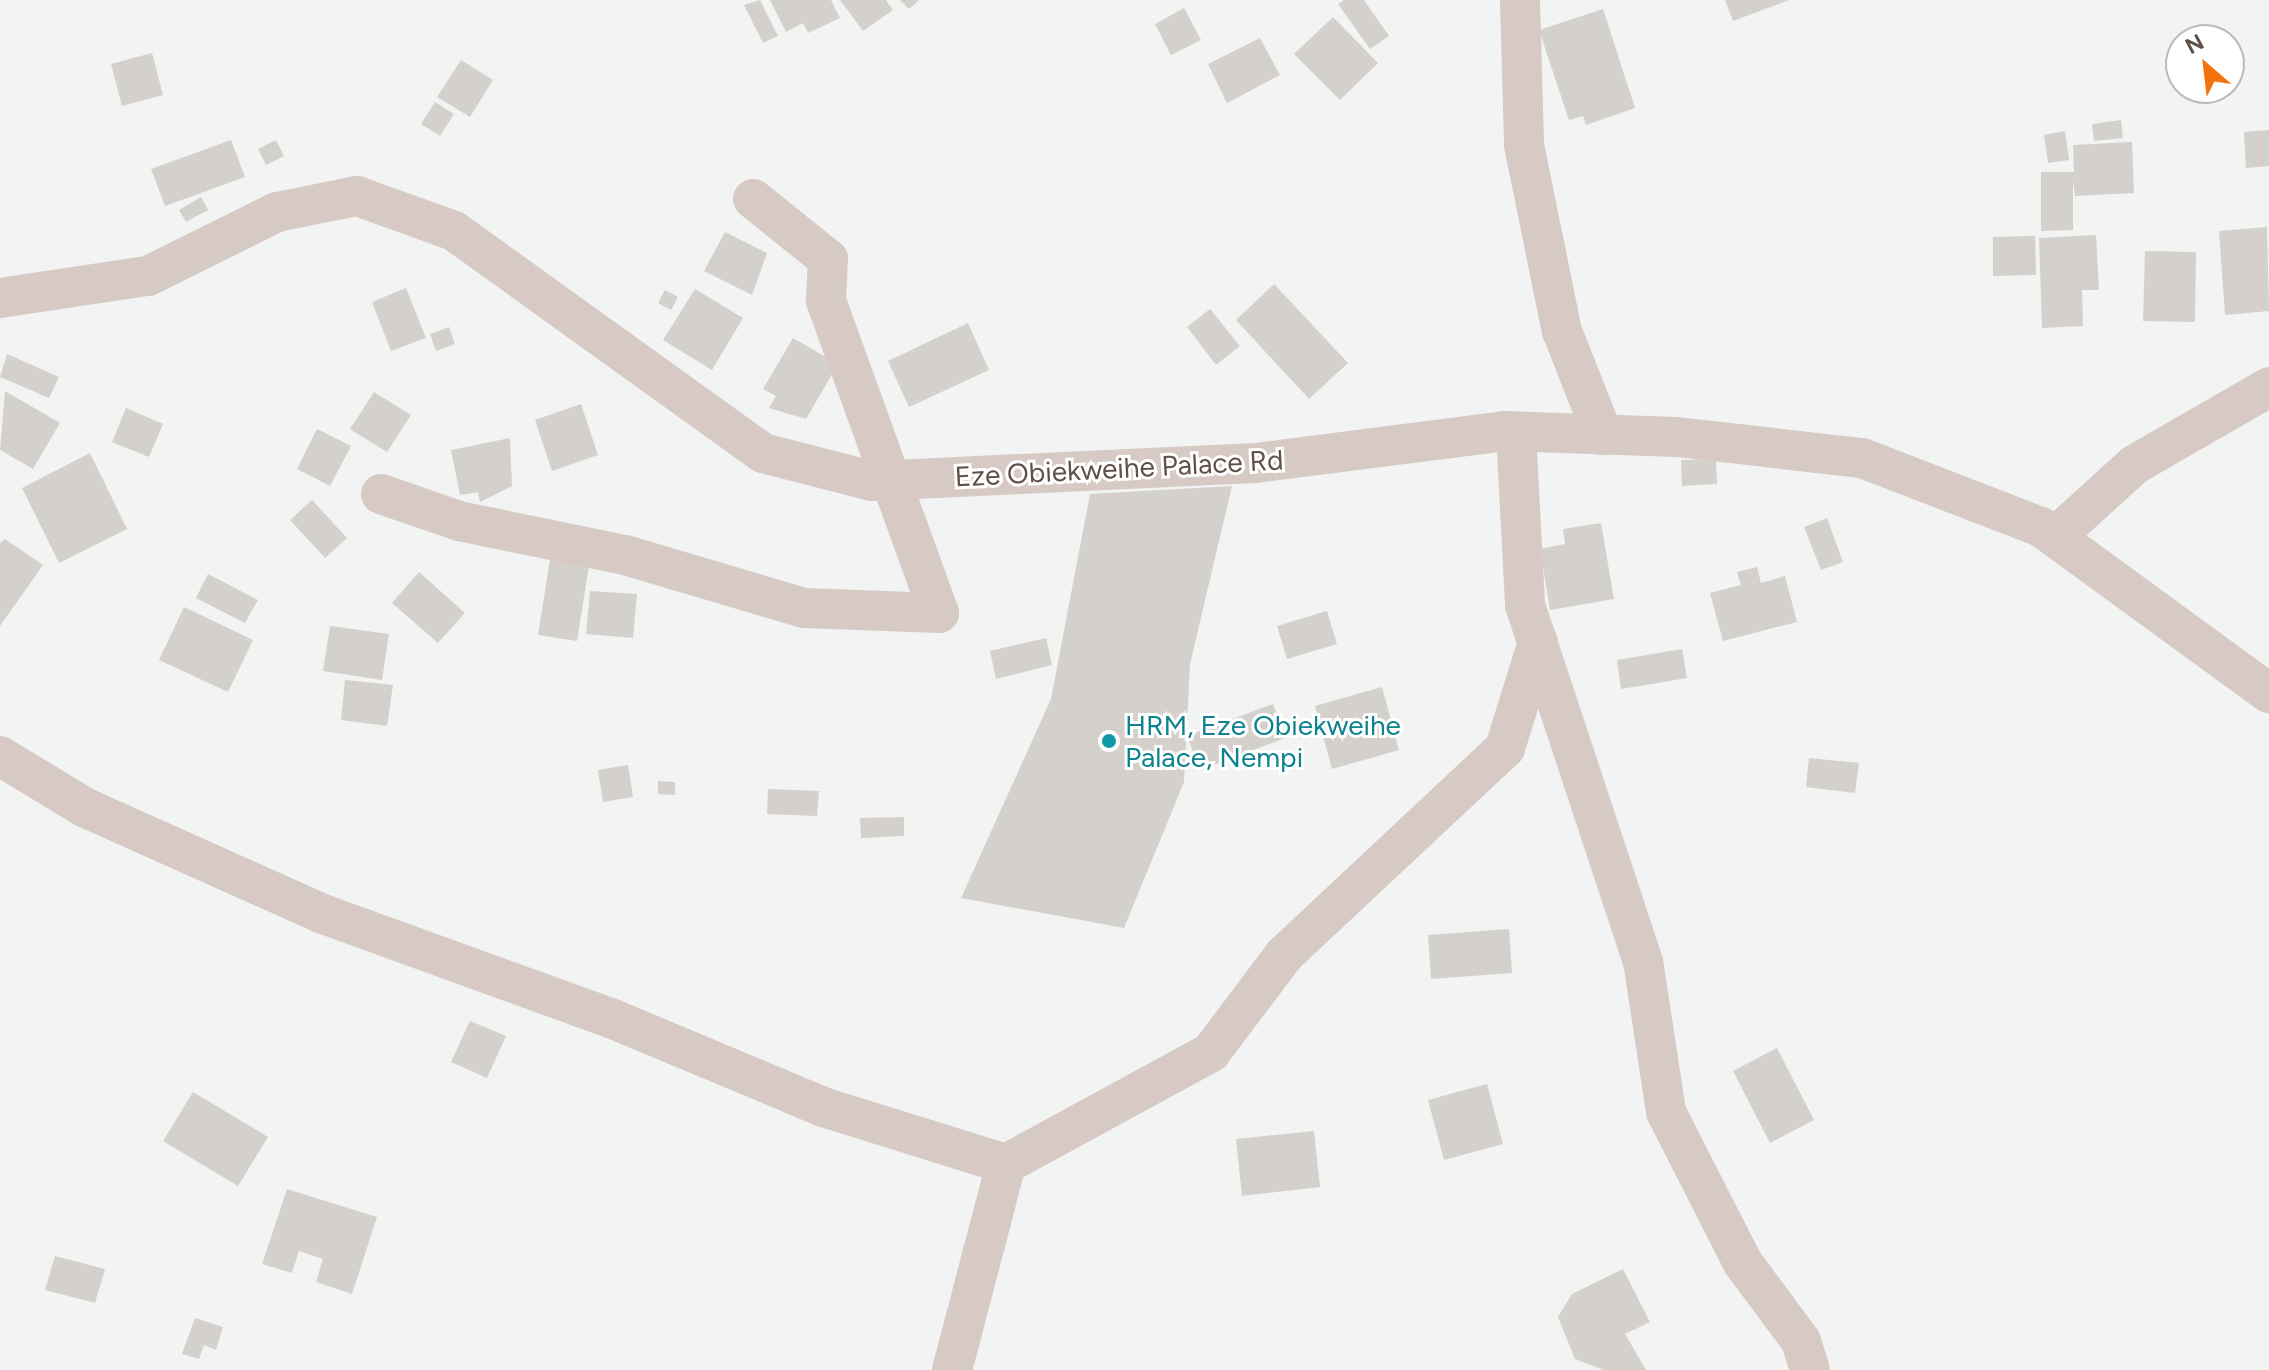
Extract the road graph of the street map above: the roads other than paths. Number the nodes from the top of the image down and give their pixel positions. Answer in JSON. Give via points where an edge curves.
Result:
{"nodes":[{"id":1,"x":1520,"y":0,"type":"edge"},
{"id":2,"x":753,"y":199,"type":"dead end"},
{"id":3,"x":9,"y":293,"type":"edge"},
{"id":4,"x":2269,"y":387,"type":"edge"},
{"id":5,"x":1516,"y":432,"type":"junction"},
{"id":6,"x":1603,"y":435,"type":"junction"},
{"id":7,"x":893,"y":480,"type":"junction"},
{"id":8,"x":381,"y":494,"type":"dead end"},
{"id":9,"x":2055,"y":537,"type":"junction"},
{"id":10,"x":1538,"y":642,"type":"junction"},
{"id":11,"x":2269,"y":693,"type":"edge"},
{"id":12,"x":0,"y":756,"type":"edge"},
{"id":13,"x":1006,"y":1164,"type":"junction"},
{"id":14,"x":952,"y":1370,"type":"edge"},
{"id":15,"x":1810,"y":1370,"type":"edge"}],
"edges":[{"from":1,"to":6,"type":"street","via":[[1524,145],[1562,331]]},
{"from":2,"to":7,"type":"street","via":[[828,259],[826,300]]},
{"from":3,"to":7,"type":"street","name":"Eze Obiekweihe Palace Rd","via":[[148,276],[277,212],[357,196],[454,231],[763,453]]},
{"from":4,"to":9,"type":"street","via":[[2134,465]]},
{"from":5,"to":6,"type":"street","name":"Eze Obiekweihe Palace Rd"},
{"from":5,"to":7,"type":"street","name":"Eze Obiekweihe Palace Rd","via":[[1256,463]]},
{"from":5,"to":10,"type":"street","via":[[1525,605]]},
{"from":6,"to":9,"type":"street","name":"Eze Obiekweihe Palace Rd","via":[[1862,458]]},
{"from":7,"to":8,"type":"street","via":[[939,613],[804,608],[625,555],[459,521]]},
{"from":9,"to":11,"type":"street","name":"Eze Obiekweihe Palace Rd"},
{"from":10,"to":13,"type":"street","via":[[1505,748],[1284,955],[1211,1052]]},
{"from":10,"to":15,"type":"street","via":[[1643,961],[1666,1112],[1743,1263],[1801,1341]]},
{"from":12,"to":13,"type":"street","via":[[86,808],[350,926],[613,1019],[823,1107]]},
{"from":13,"to":14,"type":"street"}]}
